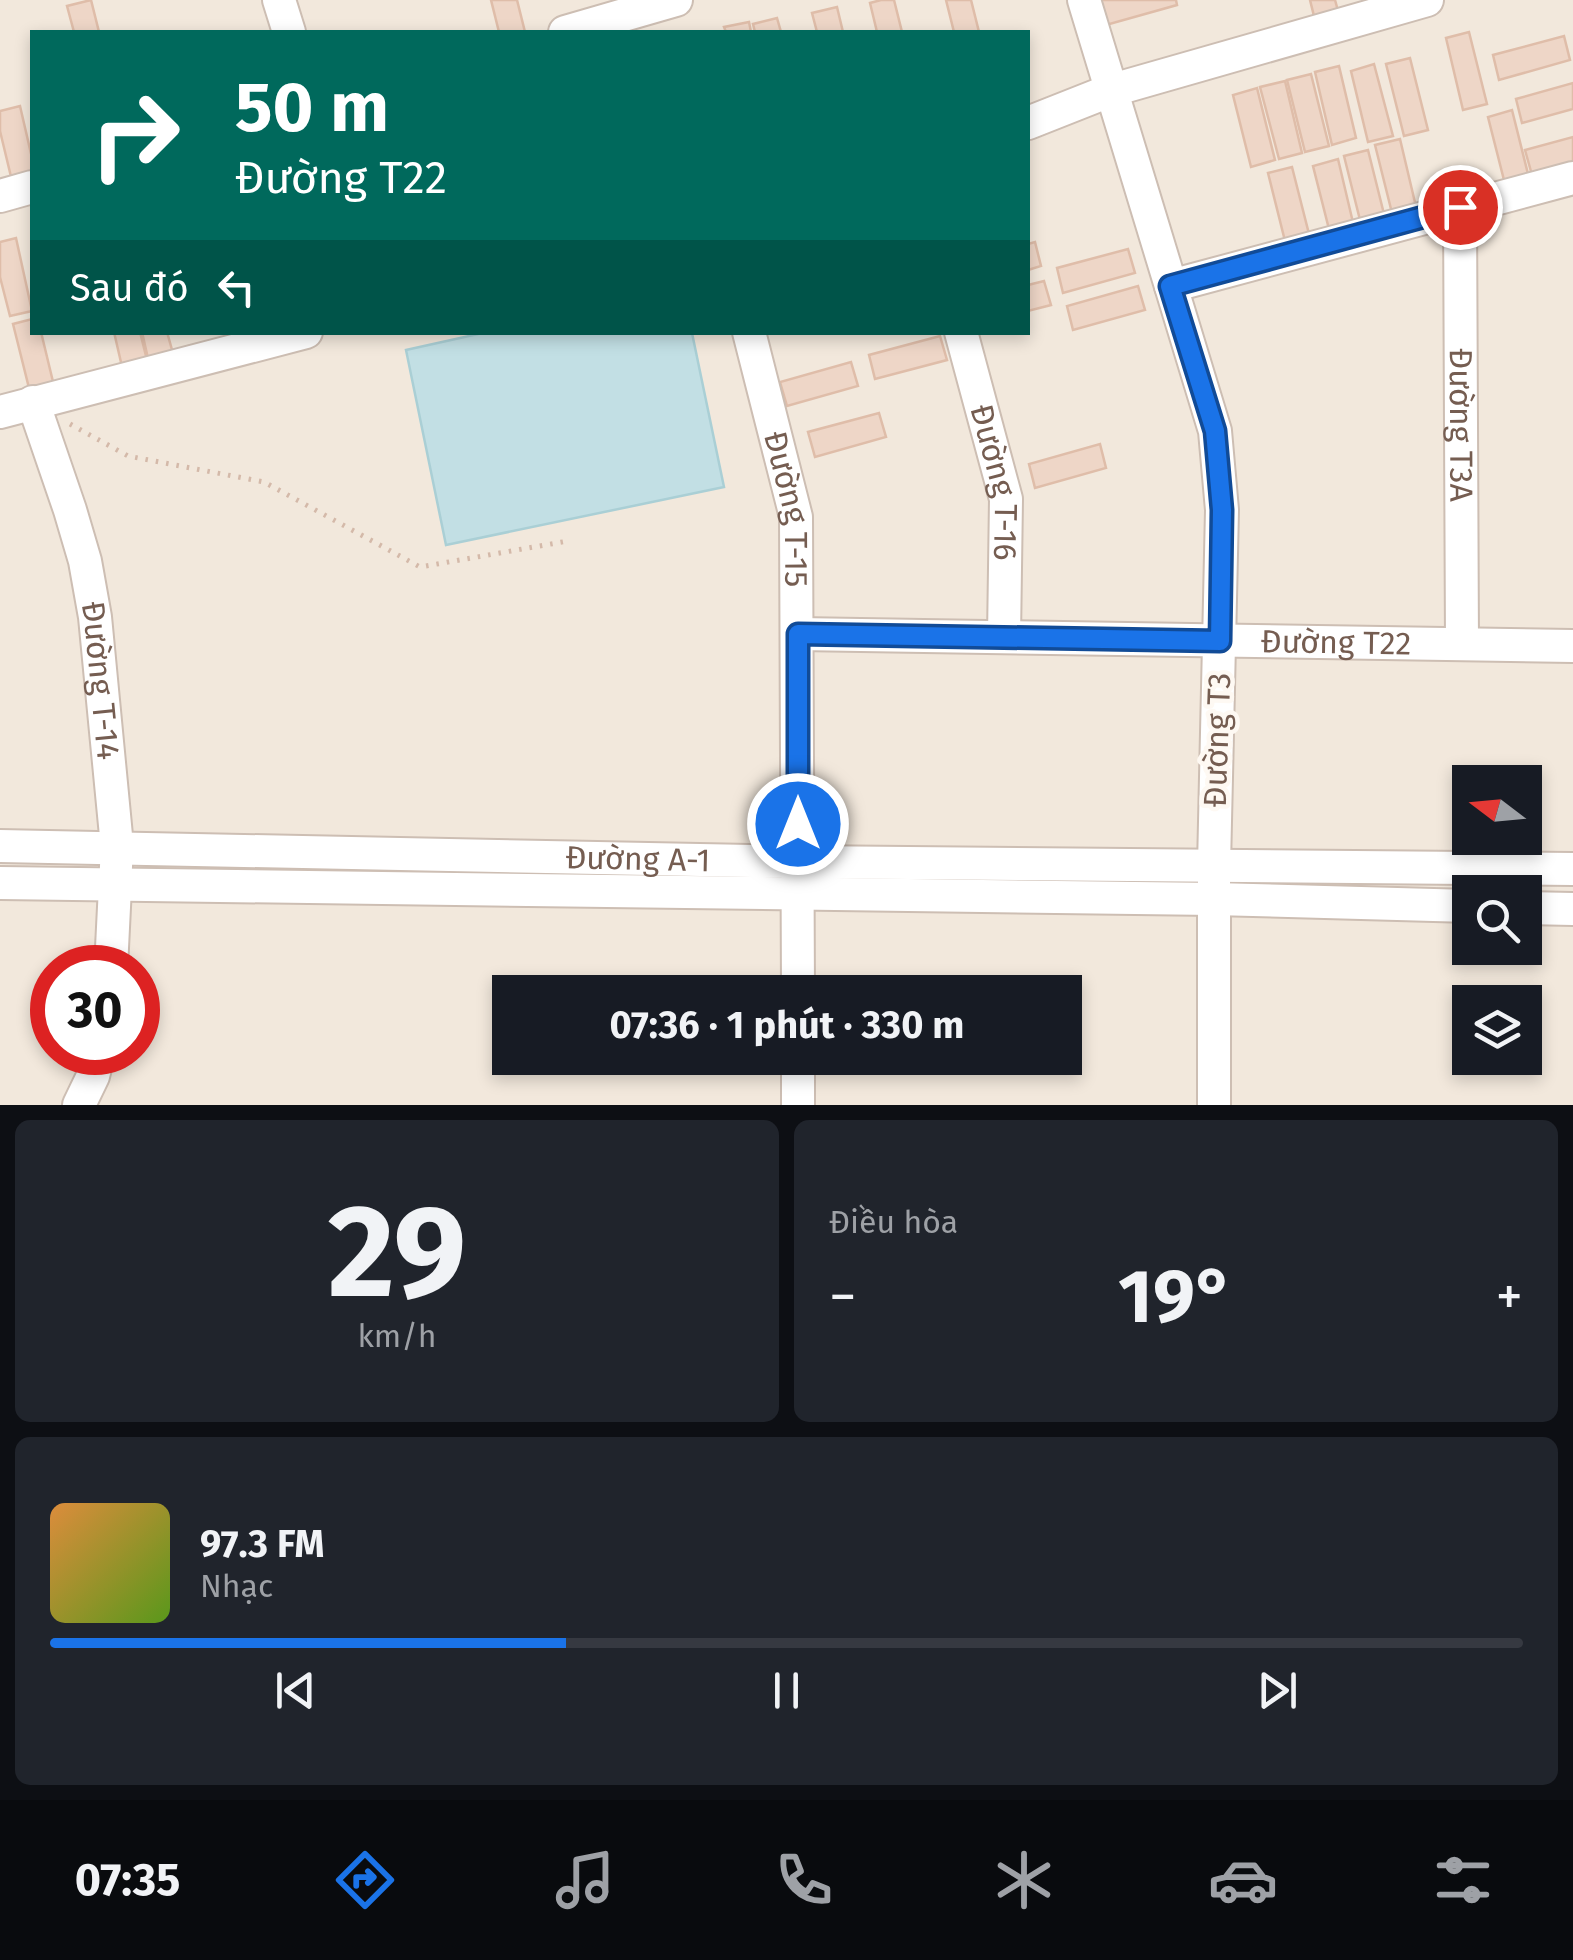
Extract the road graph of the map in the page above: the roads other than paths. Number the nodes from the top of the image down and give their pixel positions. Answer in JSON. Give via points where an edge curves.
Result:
{"nodes":[{"id":1,"x":279,"y":0,"type":"edge"},
{"id":2,"x":676,"y":0,"type":"edge"},
{"id":3,"x":1084,"y":0,"type":"edge"},
{"id":4,"x":1427,"y":0,"type":"edge"},
{"id":5,"x":288,"y":30,"type":"edge"},
{"id":6,"x":572,"y":30,"type":"edge"},
{"id":7,"x":1110,"y":91,"type":"junction"},
{"id":8,"x":1030,"y":122,"type":"edge"},
{"id":9,"x":1573,"y":178,"type":"edge"},
{"id":10,"x":30,"y":187,"type":"edge"},
{"id":11,"x":0,"y":196,"type":"edge"},
{"id":12,"x":1460,"y":207,"type":"junction"},
{"id":13,"x":1170,"y":286,"type":"junction"},
{"id":14,"x":294,"y":335,"type":"edge"},
{"id":15,"x":750,"y":335,"type":"edge"},
{"id":16,"x":962,"y":335,"type":"edge"},
{"id":17,"x":33,"y":402,"type":"junction"},
{"id":18,"x":0,"y":412,"type":"edge"},
{"id":19,"x":798,"y":634,"type":"junction"},
{"id":20,"x":1004,"y":637,"type":"junction"},
{"id":21,"x":1220,"y":641,"type":"junction"},
{"id":22,"x":1462,"y":644,"type":"junction"},
{"id":23,"x":1573,"y":646,"type":"edge"},
{"id":24,"x":0,"y":846,"type":"edge"},
{"id":25,"x":117,"y":846,"type":"junction"},
{"id":26,"x":1573,"y":870,"type":"edge"},
{"id":27,"x":798,"y":878,"type":"junction"},
{"id":28,"x":0,"y":882,"type":"edge"},
{"id":29,"x":1214,"y":883,"type":"junction"},
{"id":30,"x":115,"y":884,"type":"junction"},
{"id":31,"x":1452,"y":904,"type":"edge"},
{"id":32,"x":1542,"y":908,"type":"edge"},
{"id":33,"x":1573,"y":909,"type":"edge"},
{"id":34,"x":111,"y":945,"type":"edge"},
{"id":35,"x":798,"y":975,"type":"edge"},
{"id":36,"x":93,"y":1075,"type":"edge"},
{"id":37,"x":798,"y":1075,"type":"edge"},
{"id":38,"x":79,"y":1105,"type":"edge"},
{"id":39,"x":798,"y":1105,"type":"edge"},
{"id":40,"x":1214,"y":1105,"type":"edge"}],
"edges":[{"from":1,"to":5,"type":"street"},
{"from":2,"to":6,"type":"street"},
{"from":3,"to":7,"type":"street","name":"Đường T3"},
{"from":4,"to":7,"type":"street"},
{"from":7,"to":8,"type":"street"},
{"from":7,"to":13,"type":"street","name":"Đường T3"},
{"from":9,"to":12,"type":"street"},
{"from":10,"to":11,"type":"street"},
{"from":12,"to":13,"type":"street"},
{"from":12,"to":22,"type":"street","name":"Đường T3A"},
{"from":13,"to":21,"type":"street","name":"Đường T3","via":[[1215,431],[1222,510]]},
{"from":14,"to":17,"type":"street"},
{"from":15,"to":19,"type":"street","name":"Đường T-15","via":[[796,518]]},
{"from":16,"to":20,"type":"street","name":"Đường T-16","via":[[1006,499]]},
{"from":17,"to":18,"type":"street"},
{"from":17,"to":25,"type":"street","name":"Đường T-14","via":[[85,561]]},
{"from":19,"to":20,"type":"street","name":"Đường T22"},
{"from":19,"to":27,"type":"street","name":"Đường T-15"},
{"from":20,"to":21,"type":"street","name":"Đường T22"},
{"from":21,"to":22,"type":"street","name":"Đường T22"},
{"from":21,"to":29,"type":"street","name":"Đường T3"},
{"from":22,"to":23,"type":"street","name":"Đường T22"},
{"from":24,"to":25,"type":"street","name":"Đường A-1"},
{"from":25,"to":27,"type":"street","name":"Đường A-1"},
{"from":25,"to":30,"type":"street","name":"Đường T-14"},
{"from":26,"to":29,"type":"street","name":"Đường A-1"},
{"from":27,"to":29,"type":"street","name":"Đường A-1"},
{"from":27,"to":30,"type":"street","name":"Đường A-1"},
{"from":27,"to":35,"type":"street","name":"Đường T-15"},
{"from":28,"to":30,"type":"street","name":"Đường A-1"},
{"from":29,"to":31,"type":"street","name":"Đường A-1"},
{"from":29,"to":40,"type":"street","name":"Đường T3"},
{"from":30,"to":34,"type":"street","name":"Đường T-14"},
{"from":32,"to":33,"type":"street"},
{"from":36,"to":38,"type":"street"},
{"from":37,"to":39,"type":"street"}]}
